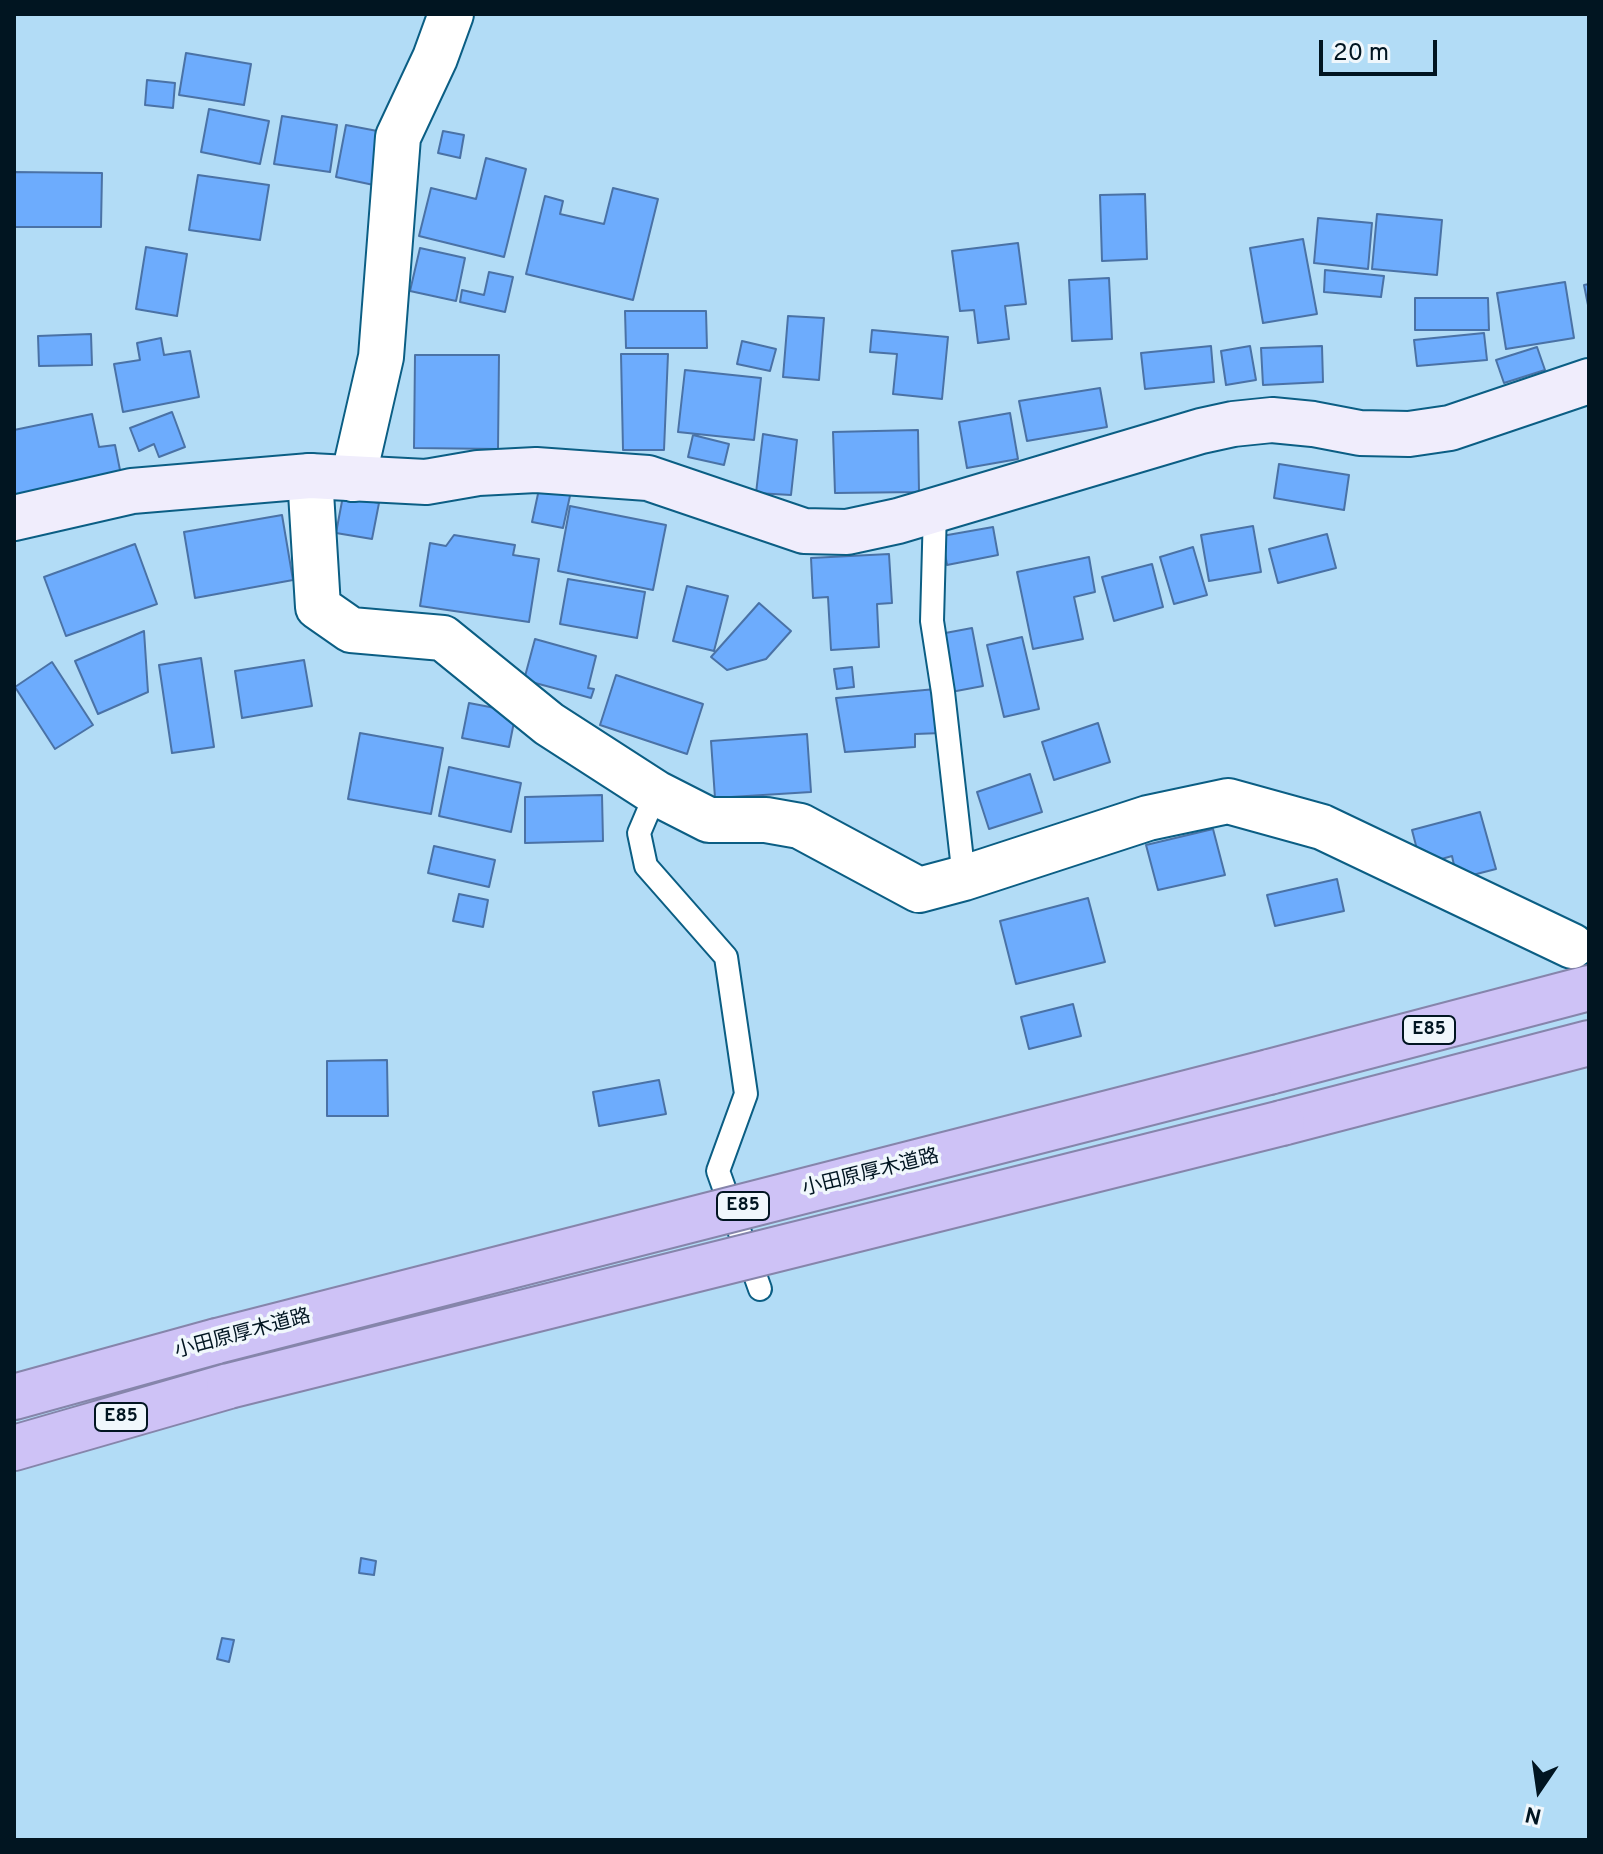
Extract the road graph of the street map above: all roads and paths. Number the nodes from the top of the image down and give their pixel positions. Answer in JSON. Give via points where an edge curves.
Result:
{"nodes":[{"id":1,"x":451,"y":14,"type":"edge"},
{"id":2,"x":1589,"y":381,"type":"edge"},
{"id":3,"x":332,"y":477,"type":"junction"},
{"id":4,"x":935,"y":510,"type":"junction"},
{"id":5,"x":14,"y":518,"type":"edge"},
{"id":6,"x":656,"y":793,"type":"junction"},
{"id":7,"x":964,"y":878,"type":"junction"},
{"id":8,"x":1572,"y":946,"type":"dead end"},
{"id":9,"x":1589,"y":988,"type":"edge"},
{"id":10,"x":1589,"y":1043,"type":"edge"},
{"id":11,"x":760,"y":1289,"type":"dead end"},
{"id":12,"x":14,"y":1397,"type":"edge"},
{"id":13,"x":14,"y":1448,"type":"edge"}],
"edges":[{"from":1,"to":3,"type":"street","via":[[398,137],[381,357]]},
{"from":2,"to":4,"type":"street","via":[[1450,428],[1409,434],[1272,420],[1233,424]]},
{"from":3,"to":4,"type":"street","via":[[426,482],[536,470],[648,478],[804,531],[847,532]]},
{"from":3,"to":5,"type":"street","via":[[132,491]]},
{"from":3,"to":6,"type":"street","via":[[318,607],[351,630],[443,638],[549,724]]},
{"from":4,"to":7,"type":"lane","via":[[932,621]]},
{"from":6,"to":7,"type":"street","via":[[709,820],[800,826],[919,890]]},
{"from":6,"to":11,"type":"lane","via":[[639,833],[646,866],[726,957],[746,1094],[718,1171]]},
{"from":7,"to":8,"type":"street","via":[[1148,818],[1228,801],[1322,827]]},
{"from":9,"to":12,"type":"highway","name":"小田原厚木道路","number":"E85","bridge":true},
{"from":10,"to":13,"type":"highway","number":"E85","bridge":true,"via":[[229,1386]]}]}
